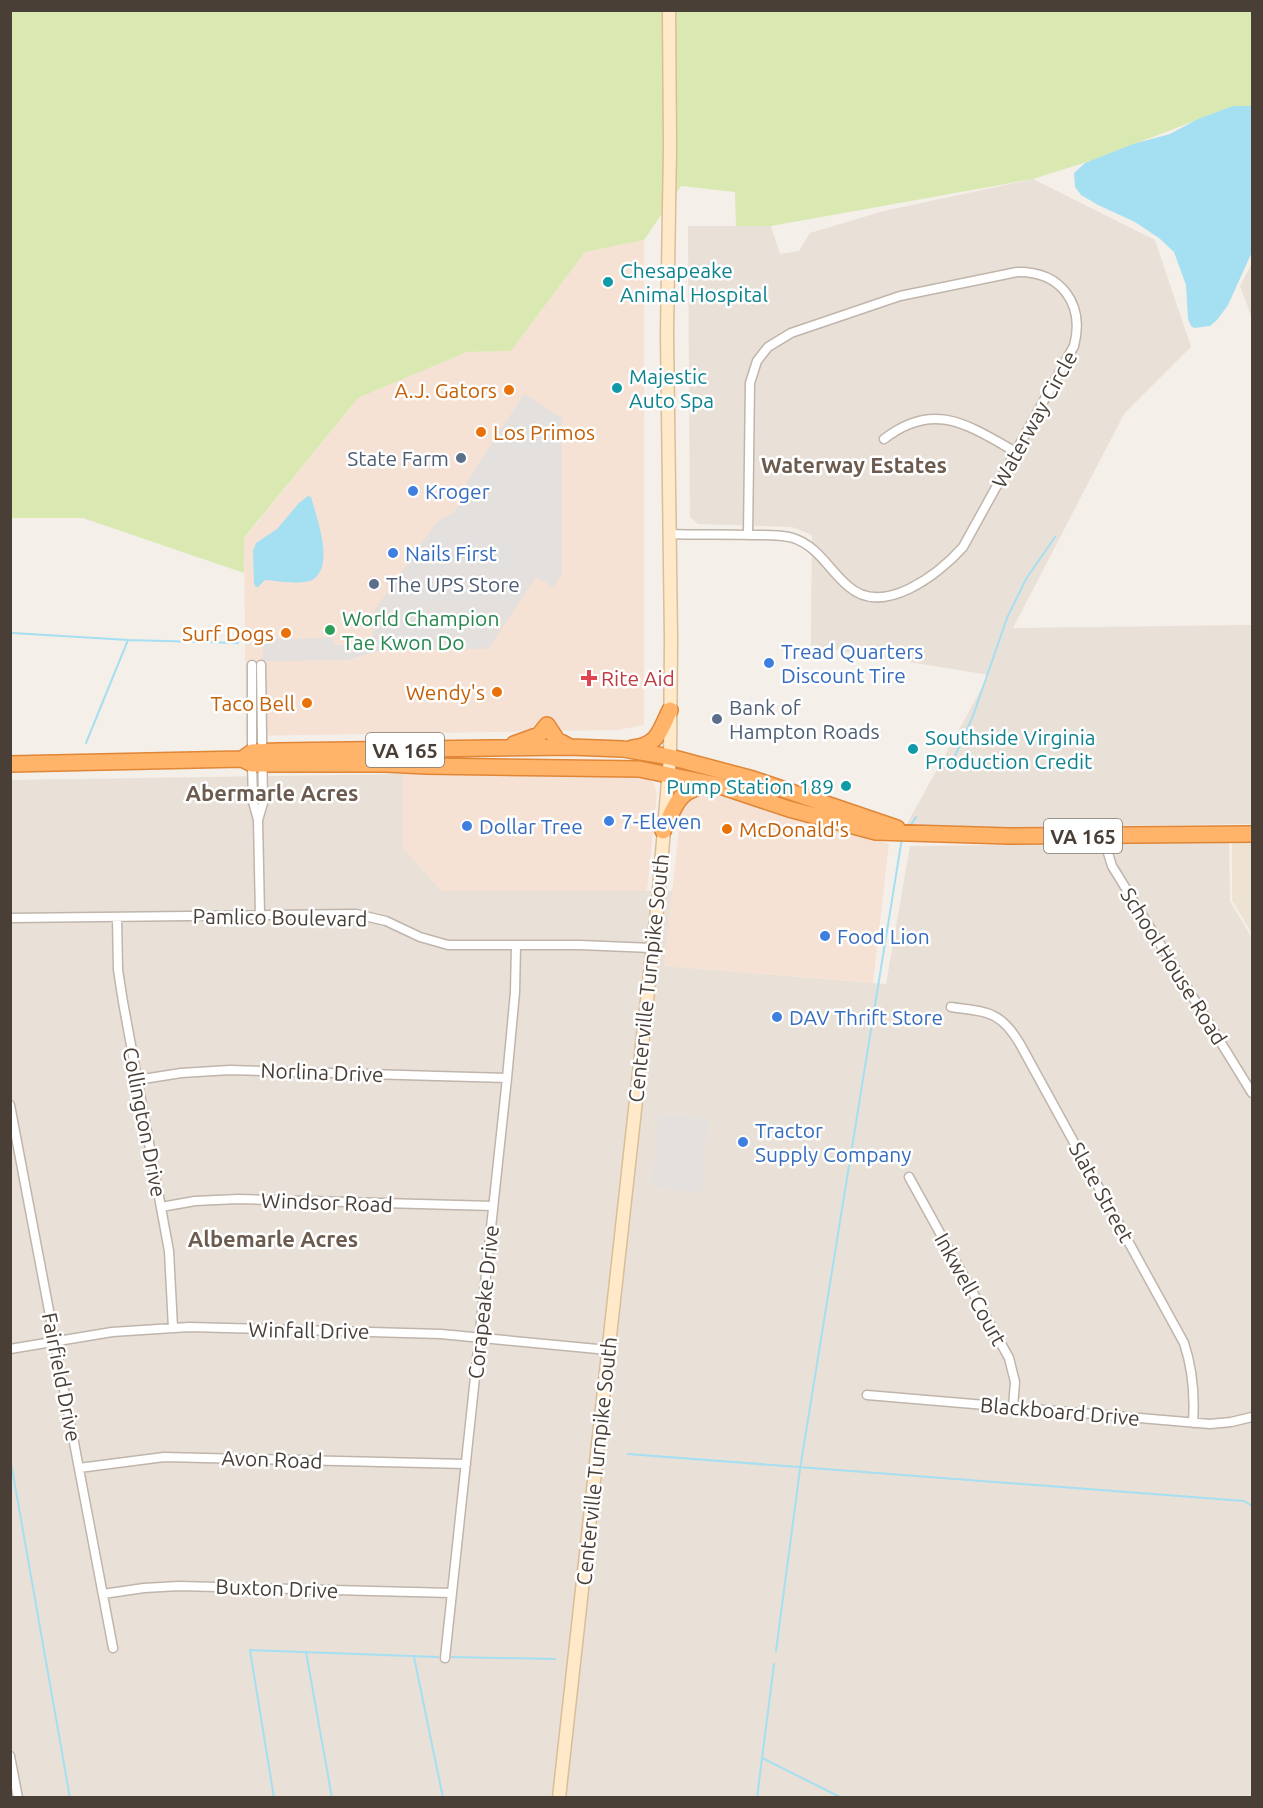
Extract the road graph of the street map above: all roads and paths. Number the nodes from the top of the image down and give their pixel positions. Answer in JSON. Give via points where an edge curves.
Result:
{"nodes":[{"id":1,"x":669,"y":10,"type":"edge"},
{"id":2,"x":884,"y":439,"type":"dead end"},
{"id":3,"x":1016,"y":452,"type":"junction"},
{"id":4,"x":669,"y":534,"type":"junction"},
{"id":5,"x":748,"y":535,"type":"junction"},
{"id":6,"x":256,"y":665,"type":"dead end"},
{"id":7,"x":670,"y":710,"type":"junction"},
{"id":8,"x":570,"y":747,"type":"junction"},
{"id":9,"x":498,"y":748,"type":"junction"},
{"id":10,"x":623,"y":749,"type":"junction"},
{"id":11,"x":670,"y":757,"type":"junction"},
{"id":12,"x":254,"y":758,"type":"junction"},
{"id":13,"x":10,"y":764,"type":"edge"},
{"id":14,"x":493,"y":768,"type":"junction"},
{"id":15,"x":669,"y":774,"type":"junction"},
{"id":16,"x":717,"y":785,"type":"junction"},
{"id":17,"x":663,"y":831,"type":"junction"},
{"id":18,"x":913,"y":833,"type":"junction"},
{"id":19,"x":1252,"y":834,"type":"edge"},
{"id":20,"x":1105,"y":835,"type":"junction"},
{"id":21,"x":260,"y":915,"type":"junction"},
{"id":22,"x":117,"y":916,"type":"junction"},
{"id":23,"x":10,"y":918,"type":"edge"},
{"id":24,"x":516,"y":946,"type":"junction"},
{"id":25,"x":652,"y":948,"type":"junction"},
{"id":26,"x":951,"y":1007,"type":"dead end"},
{"id":27,"x":507,"y":1078,"type":"junction"},
{"id":28,"x":137,"y":1080,"type":"junction"},
{"id":29,"x":1252,"y":1093,"type":"edge"},
{"id":30,"x":10,"y":1105,"type":"edge"},
{"id":31,"x":909,"y":1177,"type":"dead end"},
{"id":32,"x":494,"y":1206,"type":"junction"},
{"id":33,"x":161,"y":1207,"type":"junction"},
{"id":34,"x":173,"y":1328,"type":"junction"},
{"id":35,"x":479,"y":1337,"type":"junction"},
{"id":36,"x":54,"y":1341,"type":"junction"},
{"id":37,"x":10,"y":1349,"type":"edge"},
{"id":38,"x":608,"y":1350,"type":"junction"},
{"id":39,"x":867,"y":1395,"type":"dead end"},
{"id":40,"x":1013,"y":1407,"type":"junction"},
{"id":41,"x":1252,"y":1417,"type":"edge"},
{"id":42,"x":1193,"y":1423,"type":"junction"},
{"id":43,"x":466,"y":1464,"type":"junction"},
{"id":44,"x":79,"y":1467,"type":"junction"},
{"id":45,"x":452,"y":1593,"type":"junction"},
{"id":46,"x":103,"y":1594,"type":"junction"},
{"id":47,"x":112,"y":1648,"type":"dead end"},
{"id":48,"x":445,"y":1658,"type":"dead end"},
{"id":49,"x":10,"y":1756,"type":"edge"},
{"id":50,"x":18,"y":1797,"type":"edge"},
{"id":51,"x":559,"y":1797,"type":"edge"}],
"edges":[{"from":1,"to":4,"type":"main road","name":"Centerville Turnpike South"},
{"from":2,"to":3,"type":"street","via":[[914,422],[940,418],[968,426]]},
{"from":3,"to":5,"type":"street","name":"Waterway Circle","via":[[963,547],[932,576],[898,593],[883,597],[862,594],[847,586],[804,543],[790,537]]},
{"from":3,"to":5,"type":"street","name":"Waterway Circle","via":[[1074,346],[1078,331],[1076,314],[1063,289],[1042,275],[1017,272],[877,302],[783,337],[757,361],[749,389]]},
{"from":4,"to":5,"type":"street","name":"Waterway Circle"},
{"from":4,"to":7,"type":"main road","name":"Centerville Turnpike South"},
{"from":6,"to":12,"type":"street"},
{"from":7,"to":10,"type":"highway","via":[[652,742]]},
{"from":7,"to":11,"type":"main road","name":"Centerville Turnpike South"},
{"from":8,"to":9,"type":"highway","number":"VA 165"},
{"from":8,"to":9,"type":"highway","via":[[554,736],[547,725],[538,735]]},
{"from":8,"to":10,"type":"highway","number":"VA 165"},
{"from":9,"to":12,"type":"highway","number":"VA 165"},
{"from":9,"to":14,"type":"highway"},
{"from":10,"to":11,"type":"highway","number":"VA 165"},
{"from":11,"to":15,"type":"main road","name":"Centerville Turnpike South"},
{"from":11,"to":18,"type":"highway","number":"VA 165","via":[[753,779]]},
{"from":12,"to":13,"type":"highway","number":"VA 165"},
{"from":12,"to":14,"type":"highway","number":"VA 165"},
{"from":12,"to":21,"type":"street"},
{"from":14,"to":15,"type":"highway","number":"VA 165","via":[[639,769]]},
{"from":15,"to":16,"type":"highway","number":"VA 165"},
{"from":15,"to":17,"type":"main road","name":"Centerville Turnpike South"},
{"from":16,"to":17,"type":"highway","via":[[687,792]]},
{"from":16,"to":18,"type":"highway","number":"VA 165","via":[[846,825],[876,832]]},
{"from":17,"to":25,"type":"main road","name":"Centerville Turnpike South"},
{"from":18,"to":20,"type":"highway","number":"VA 165"},
{"from":19,"to":20,"type":"highway","number":"VA 165"},
{"from":20,"to":29,"type":"street","name":"School House Road","via":[[1112,866]]},
{"from":21,"to":22,"type":"street","name":"Pamlico Boulevard"},
{"from":21,"to":24,"type":"street","name":"Pamlico Boulevard","via":[[356,914],[448,945]]},
{"from":22,"to":23,"type":"street","name":"Pamlico Boulevard"},
{"from":22,"to":28,"type":"street","name":"Collington Drive","via":[[118,970]]},
{"from":24,"to":25,"type":"street","name":"Pamlico Boulevard"},
{"from":24,"to":27,"type":"street","name":"Corapeake Drive"},
{"from":25,"to":38,"type":"main road","name":"Centerville Turnpike South"},
{"from":26,"to":42,"type":"street","name":"Slate Street","via":[[986,1012],[1000,1018],[1012,1030],[1184,1343],[1195,1399]]},
{"from":27,"to":28,"type":"street","name":"Norlina Drive","via":[[230,1070]]},
{"from":27,"to":32,"type":"street","name":"Corapeake Drive"},
{"from":28,"to":33,"type":"street","name":"Collington Drive"},
{"from":30,"to":36,"type":"street","name":"Fairfield Drive"},
{"from":31,"to":40,"type":"street","name":"Inkwell Court","via":[[1009,1358],[1015,1382]]},
{"from":32,"to":33,"type":"street","name":"Windsor Road","via":[[238,1199]]},
{"from":32,"to":35,"type":"street","name":"Corapeake Drive"},
{"from":33,"to":34,"type":"street","name":"Collington Drive","via":[[169,1251]]},
{"from":34,"to":35,"type":"street","name":"Winfall Drive"},
{"from":34,"to":36,"type":"street","name":"Winfall Drive"},
{"from":35,"to":38,"type":"street","name":"Winfall Drive"},
{"from":35,"to":43,"type":"street","name":"Corapeake Drive"},
{"from":36,"to":37,"type":"street","name":"Winfall Drive"},
{"from":36,"to":44,"type":"street","name":"Fairfield Drive"},
{"from":38,"to":51,"type":"main road","name":"Centerville Turnpike South"},
{"from":39,"to":40,"type":"street","name":"Blackboard Drive"},
{"from":40,"to":42,"type":"street","name":"Blackboard Drive"},
{"from":41,"to":42,"type":"street","name":"Blackboard Drive","via":[[1220,1424]]},
{"from":43,"to":44,"type":"street","name":"Avon Road","via":[[176,1456]]},
{"from":43,"to":45,"type":"street","name":"Corapeake Drive"},
{"from":44,"to":46,"type":"street","name":"Fairfield Drive"},
{"from":45,"to":46,"type":"street","name":"Buxton Drive","via":[[179,1586]]},
{"from":45,"to":48,"type":"street","name":"Corapeake Drive"},
{"from":46,"to":47,"type":"street","name":"Fairfield Drive"},
{"from":49,"to":50,"type":"street"}]}
